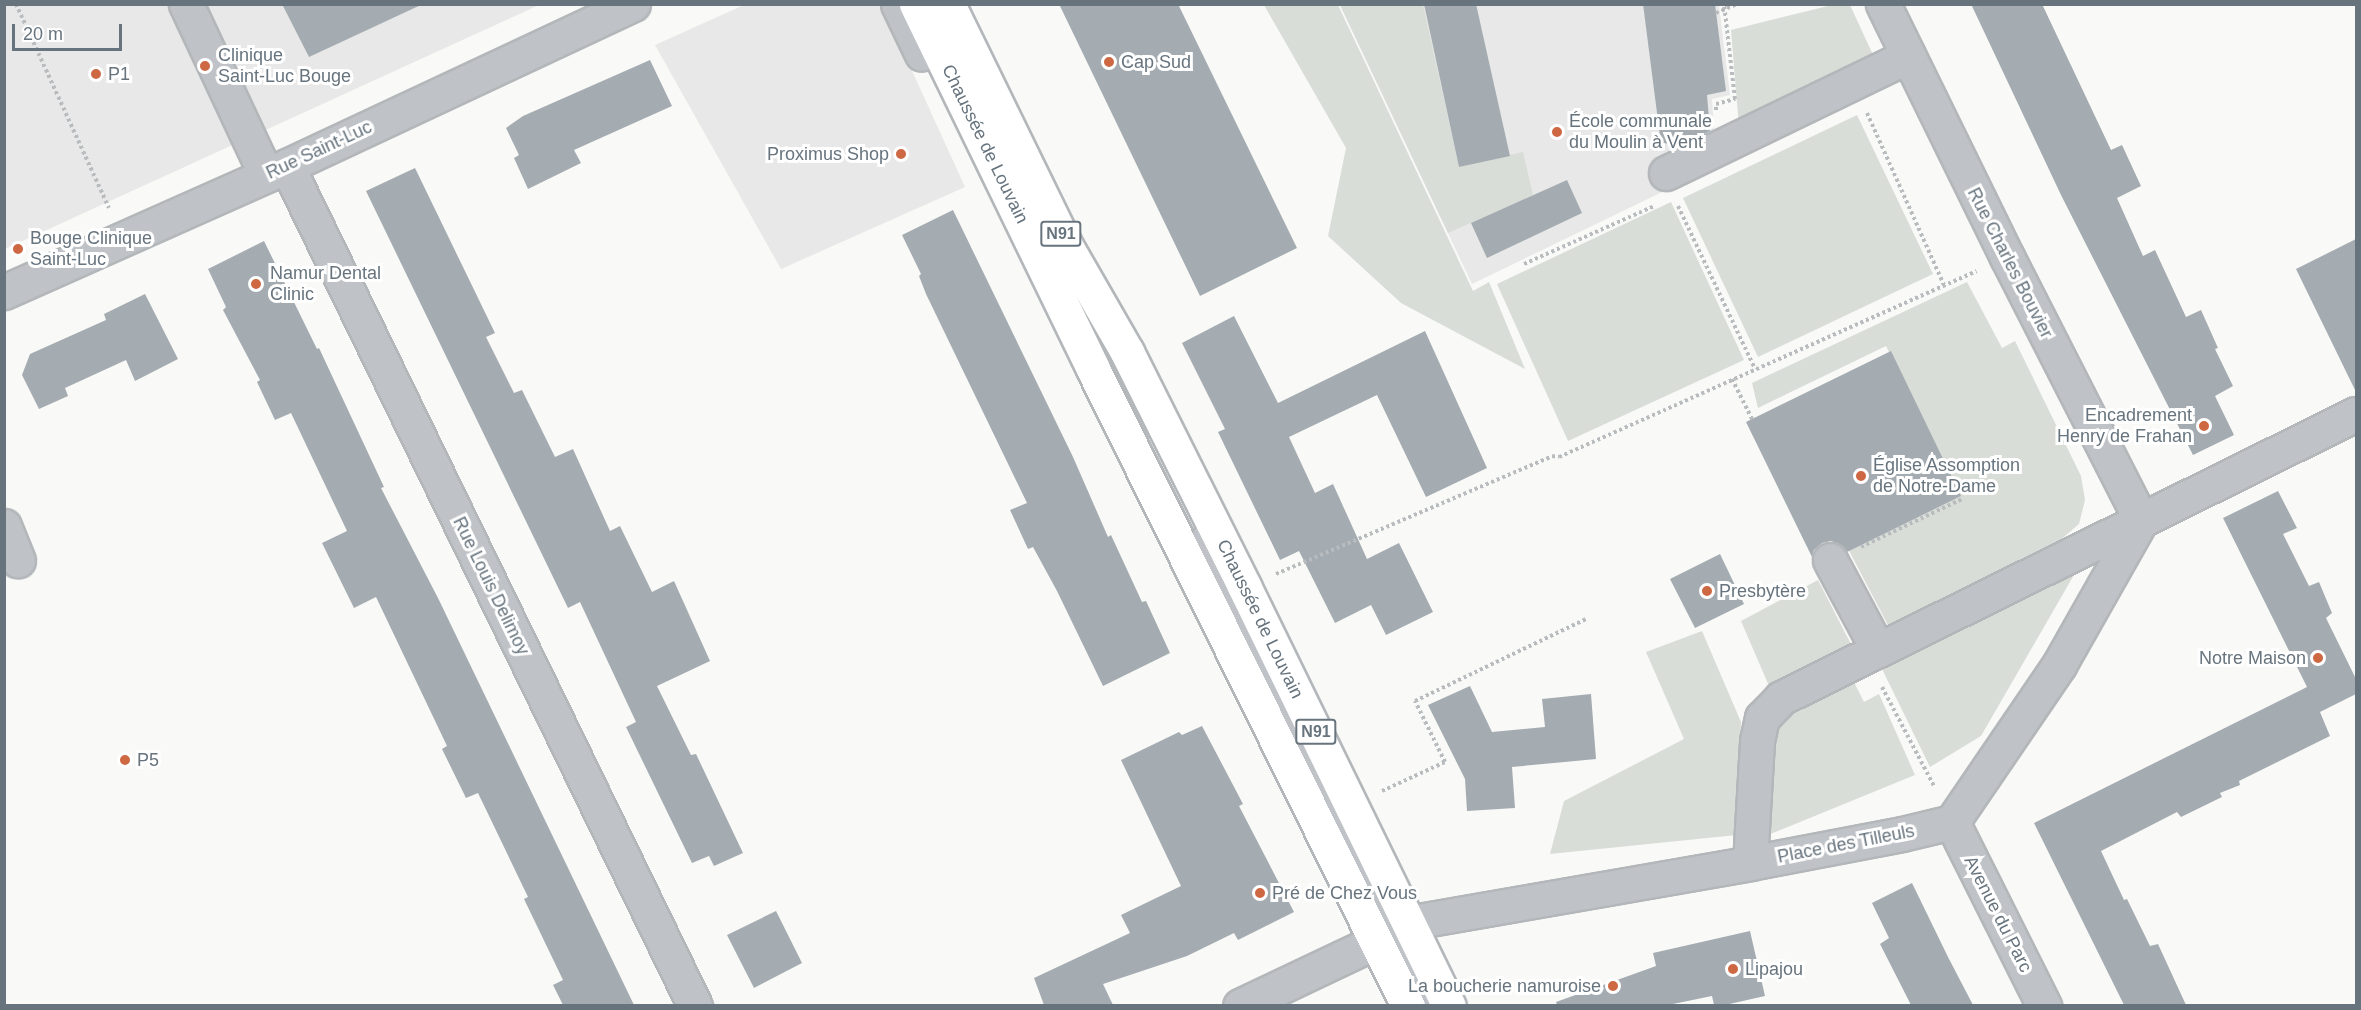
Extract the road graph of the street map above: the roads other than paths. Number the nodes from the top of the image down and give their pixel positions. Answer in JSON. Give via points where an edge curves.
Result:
{"nodes":[{"id":1,"x":186,"y":4,"type":"edge"},
{"id":2,"x":633,"y":4,"type":"edge"},
{"id":3,"x":898,"y":4,"type":"edge"},
{"id":4,"x":916,"y":4,"type":"edge"},
{"id":5,"x":948,"y":4,"type":"edge"},
{"id":6,"x":1883,"y":4,"type":"edge"},
{"id":7,"x":1908,"y":56,"type":"junction"},
{"id":8,"x":990,"y":153,"type":"junction"},
{"id":9,"x":276,"y":170,"type":"junction"},
{"id":10,"x":1668,"y":191,"type":"road end"},
{"id":11,"x":4,"y":292,"type":"edge"},
{"id":12,"x":2356,"y":414,"type":"edge"},
{"id":13,"x":1181,"y":460,"type":"junction"},
{"id":14,"x":2141,"y":520,"type":"junction"},
{"id":15,"x":4,"y":526,"type":"edge"},
{"id":16,"x":1178,"y":543,"type":"junction"},
{"id":17,"x":18,"y":560,"type":"dead end"},
{"id":18,"x":1831,"y":561,"type":"road end"},
{"id":19,"x":1233,"y":610,"type":"junction"},
{"id":20,"x":1872,"y":653,"type":"junction"},
{"id":21,"x":1952,"y":822,"type":"junction"},
{"id":22,"x":1750,"y":863,"type":"junction"},
{"id":23,"x":1393,"y":933,"type":"junction"},
{"id":24,"x":695,"y":1005,"type":"edge"},
{"id":25,"x":1240,"y":1005,"type":"edge"},
{"id":26,"x":1408,"y":1005,"type":"edge"},
{"id":27,"x":1427,"y":1005,"type":"edge"},
{"id":28,"x":1449,"y":1005,"type":"edge"},
{"id":29,"x":2044,"y":1005,"type":"edge"}],
"edges":[{"from":1,"to":9,"type":"street","name":"Rue Louis Delimoy"},
{"from":2,"to":9,"type":"street","name":"Rue Saint-Luc"},
{"from":3,"to":8,"type":"street","via":[[955,120]]},
{"from":4,"to":8,"type":"main road","name":"Chaussée de Louvain","number":"N91"},
{"from":5,"to":13,"type":"main road","name":"Chaussée de Louvain","number":"N91","via":[[1065,244],[1127,352]]},
{"from":6,"to":7,"type":"street","name":"Rue Charles Bouvier"},
{"from":7,"to":10,"type":"street","via":[[1716,150]]},
{"from":7,"to":14,"type":"street","name":"Rue Charles Bouvier"},
{"from":8,"to":16,"type":"main road","name":"Chaussée de Louvain","number":"N91"},
{"from":9,"to":11,"type":"street","name":"Rue Saint-Luc"},
{"from":9,"to":24,"type":"street","name":"Rue Louis Delimoy"},
{"from":12,"to":14,"type":"street"},
{"from":13,"to":19,"type":"street","name":"Chaussée de Louvain","number":"N91"},
{"from":13,"to":23,"type":"main road","name":"Chaussée de Louvain","number":"N91"},
{"from":14,"to":20,"type":"street"},
{"from":14,"to":21,"type":"street","via":[[2059,665]]},
{"from":15,"to":17,"type":"street"},
{"from":16,"to":19,"type":"street","name":"Chaussée de Louvain","number":"N91"},
{"from":16,"to":23,"type":"main road","name":"Chaussée de Louvain","number":"N91"},
{"from":18,"to":20,"type":"street"},
{"from":19,"to":23,"type":"street","name":"Chaussée de Louvain","number":"N91"},
{"from":20,"to":22,"type":"street","via":[[1781,698],[1762,718],[1757,741]]},
{"from":21,"to":22,"type":"street","name":"Place des Tilleuls"},
{"from":21,"to":29,"type":"street","name":"Avenue du Parc"},
{"from":22,"to":23,"type":"street","name":"Place des Tilleuls","via":[[1479,909],[1419,921]]},
{"from":23,"to":25,"type":"street"},
{"from":23,"to":26,"type":"main road","name":"Chaussée de Louvain","number":"N91"},
{"from":23,"to":27,"type":"street","name":"Chaussée de Louvain","number":"N91"},
{"from":23,"to":28,"type":"main road","name":"Chaussée de Louvain","number":"N91"}]}
